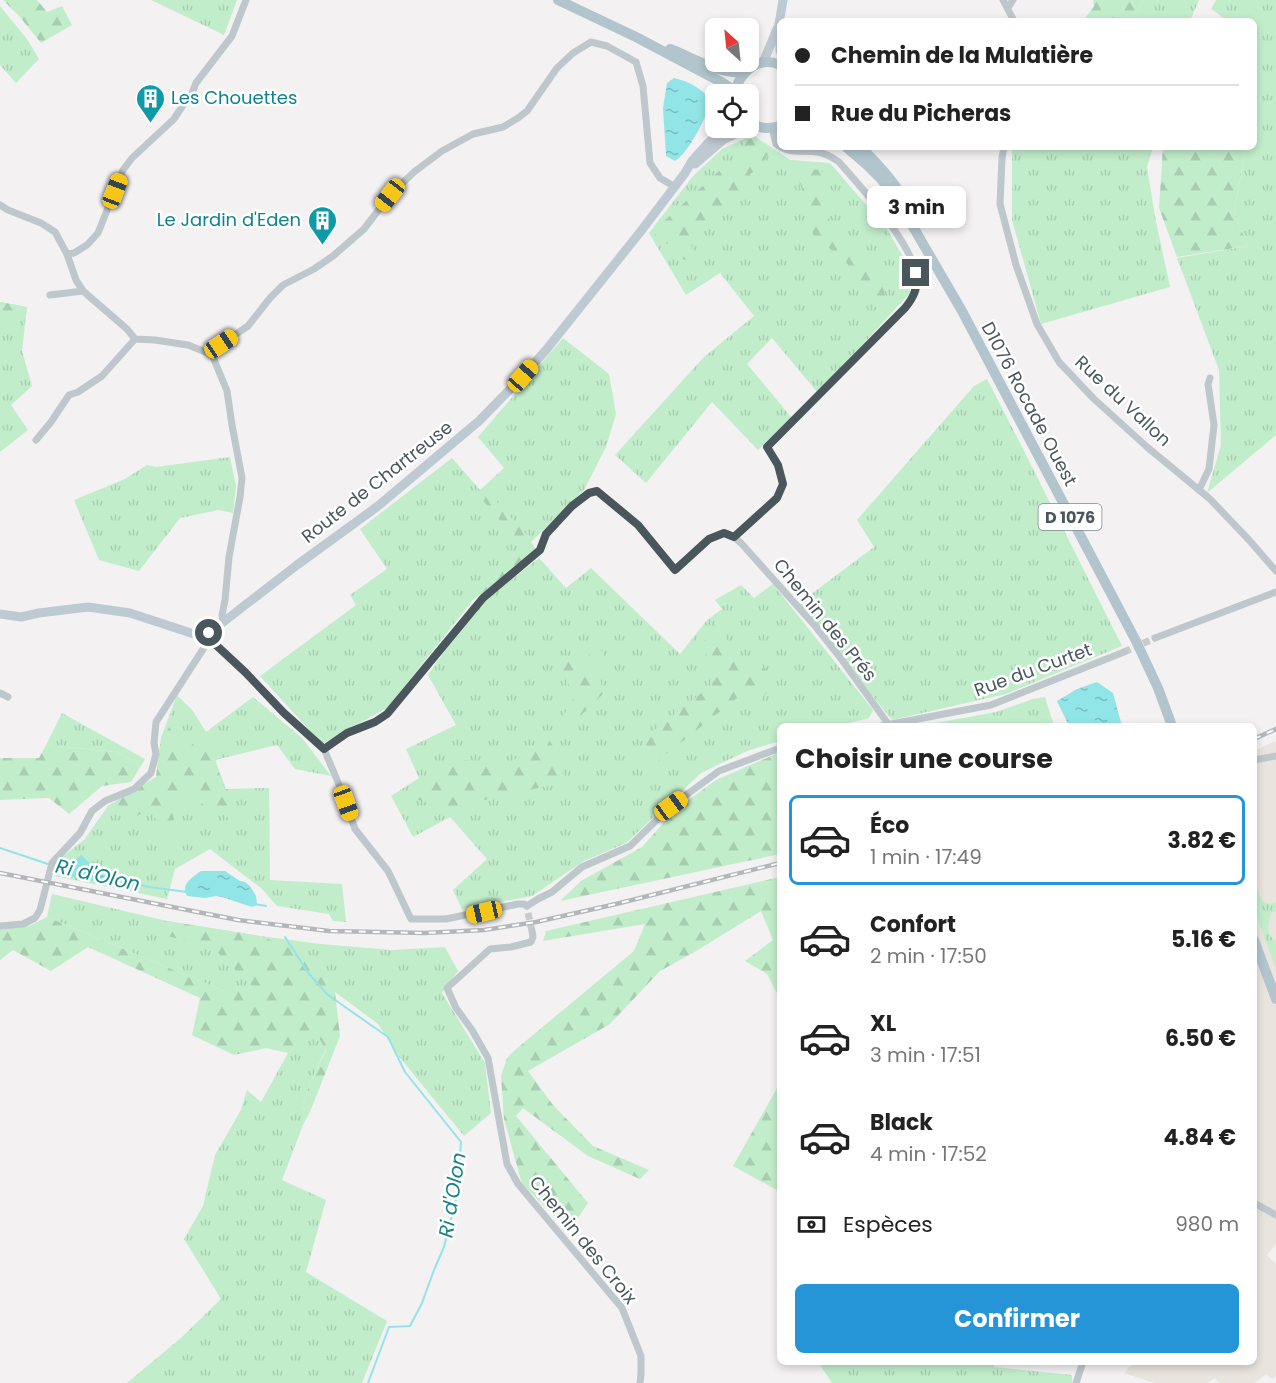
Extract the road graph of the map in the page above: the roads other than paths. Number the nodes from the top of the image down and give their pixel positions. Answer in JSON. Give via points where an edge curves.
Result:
{"nodes":[{"id":1,"x":246,"y":0,"type":"edge"},
{"id":2,"x":558,"y":0,"type":"edge"},
{"id":3,"x":783,"y":0,"type":"edge"},
{"id":4,"x":1003,"y":0,"type":"edge"},
{"id":5,"x":1013,"y":0,"type":"edge"},
{"id":6,"x":1008,"y":8,"type":"junction"},
{"id":7,"x":780,"y":18,"type":"edge"},
{"id":8,"x":1013,"y":18,"type":"edge"},
{"id":9,"x":777,"y":29,"type":"edge"},
{"id":10,"x":636,"y":37,"type":"junction"},
{"id":11,"x":705,"y":63,"type":"edge"},
{"id":12,"x":762,"y":63,"type":"junction"},
{"id":13,"x":759,"y":64,"type":"edge"},
{"id":14,"x":777,"y":64,"type":"edge"},
{"id":15,"x":726,"y":72,"type":"edge"},
{"id":16,"x":742,"y":72,"type":"edge"},
{"id":17,"x":725,"y":84,"type":"edge"},
{"id":18,"x":759,"y":128,"type":"edge"},
{"id":19,"x":776,"y":128,"type":"edge"},
{"id":20,"x":715,"y":138,"type":"edge"},
{"id":21,"x":727,"y":138,"type":"edge"},
{"id":22,"x":777,"y":145,"type":"edge"},
{"id":23,"x":785,"y":150,"type":"edge"},
{"id":24,"x":849,"y":150,"type":"edge"},
{"id":25,"x":863,"y":150,"type":"edge"},
{"id":26,"x":1003,"y":150,"type":"edge"},
{"id":27,"x":685,"y":173,"type":"junction"},
{"id":28,"x":675,"y":187,"type":"junction"},
{"id":29,"x":0,"y":206,"type":"edge"},
{"id":30,"x":67,"y":254,"type":"junction"},
{"id":31,"x":83,"y":291,"type":"junction"},
{"id":32,"x":50,"y":296,"type":"dead end"},
{"id":33,"x":962,"y":311,"type":"junction"},
{"id":34,"x":135,"y":339,"type":"junction"},
{"id":35,"x":208,"y":353,"type":"junction"},
{"id":36,"x":1210,"y":378,"type":"dead end"},
{"id":37,"x":36,"y":440,"type":"dead end"},
{"id":38,"x":1199,"y":490,"type":"junction"},
{"id":39,"x":734,"y":537,"type":"junction"},
{"id":40,"x":1276,"y":571,"type":"edge"},
{"id":41,"x":1276,"y":592,"type":"edge"},
{"id":42,"x":0,"y":614,"type":"edge"},
{"id":43,"x":224,"y":621,"type":"junction"},
{"id":44,"x":207,"y":638,"type":"junction"},
{"id":45,"x":1155,"y":638,"type":"tunnel mouth"},
{"id":46,"x":1124,"y":652,"type":"tunnel mouth"},
{"id":47,"x":0,"y":693,"type":"edge"},
{"id":48,"x":8,"y":697,"type":"dead end"},
{"id":49,"x":884,"y":723,"type":"edge"},
{"id":50,"x":896,"y":723,"type":"edge"},
{"id":51,"x":1171,"y":723,"type":"edge"},
{"id":52,"x":324,"y":749,"type":"junction"},
{"id":53,"x":777,"y":749,"type":"edge"},
{"id":54,"x":1276,"y":756,"type":"edge"},
{"id":55,"x":1257,"y":759,"type":"edge"},
{"id":56,"x":0,"y":926,"type":"edge"},
{"id":57,"x":532,"y":931,"type":"dead end"},
{"id":58,"x":1257,"y":948,"type":"edge"},
{"id":59,"x":1276,"y":999,"type":"edge"},
{"id":60,"x":1257,"y":1205,"type":"edge"},
{"id":61,"x":1276,"y":1215,"type":"edge"},
{"id":62,"x":1082,"y":1365,"type":"edge"},
{"id":63,"x":640,"y":1383,"type":"edge"},
{"id":64,"x":1076,"y":1383,"type":"edge"}],
"edges":[{"from":1,"to":30,"type":"street","via":[[232,36],[196,82],[190,98],[123,170],[98,233],[87,245]]},
{"from":2,"to":10,"type":"main road"},
{"from":3,"to":7,"type":"main road"},
{"from":4,"to":6,"type":"street"},
{"from":5,"to":6,"type":"street"},
{"from":6,"to":8,"type":"street"},
{"from":9,"to":12,"type":"main road"},
{"from":10,"to":11,"type":"main road"},
{"from":10,"to":17,"type":"main road"},
{"from":12,"to":13,"type":"main road"},
{"from":12,"to":14,"type":"main road"},
{"from":15,"to":16,"type":"main road"},
{"from":18,"to":19,"type":"main road"},
{"from":19,"to":22,"type":"street"},
{"from":20,"to":27,"type":"main road","name":"Route de Chartreuse"},
{"from":21,"to":27,"type":"main road","name":"Route de Chartreuse"},
{"from":23,"to":39,"type":"street","via":[[819,152],[839,162],[898,236],[914,265],[917,289],[905,308],[767,447],[783,484],[777,498]]},
{"from":24,"to":33,"type":"main road","name":"D1076 Rocade Ouest","number":"D 1076","via":[[892,193]]},
{"from":25,"to":33,"type":"main road","number":"D 1076","via":[[911,208]]},
{"from":26,"to":38,"type":"street","name":"Rue du Vallon","via":[[1000,204],[1037,324],[1059,362],[1093,398]]},
{"from":27,"to":28,"type":"main road","name":"Route de Chartreuse"},
{"from":28,"to":35,"type":"street","via":[[660,178],[650,164],[643,86],[636,62],[591,42],[557,68],[527,111],[503,127],[477,132],[414,172],[364,229],[333,256],[284,285],[248,326]]},
{"from":28,"to":43,"type":"main road","name":"Route de Chartreuse","via":[[546,350],[479,421],[378,506]]},
{"from":29,"to":30,"type":"street","via":[[55,232]]},
{"from":30,"to":31,"type":"street"},
{"from":31,"to":32,"type":"street"},
{"from":31,"to":34,"type":"street"},
{"from":33,"to":51,"type":"main road","name":"D1076 Rocade Ouest","number":"D 1076","via":[[1122,613]]},
{"from":34,"to":35,"type":"street","via":[[188,345]]},
{"from":34,"to":37,"type":"street","via":[[102,376],[69,394]]},
{"from":35,"to":43,"type":"street","via":[[227,391],[242,478],[229,557]]},
{"from":36,"to":38,"type":"street","via":[[1214,425],[1209,469]]},
{"from":38,"to":40,"type":"street","name":"Rue du Vallon"},
{"from":39,"to":49,"type":"street","name":"Chemin des Prés","via":[[816,627]]},
{"from":39,"to":52,"type":"street","via":[[724,533],[709,539],[675,570],[638,525],[597,491],[589,493],[546,534],[540,550],[483,598],[387,714]]},
{"from":41,"to":45,"type":"street"},
{"from":42,"to":44,"type":"main road","via":[[21,617],[88,607],[130,614]]},
{"from":43,"to":44,"type":"main road","name":"Route de Chartreuse"},
{"from":44,"to":52,"type":"street"},
{"from":44,"to":56,"type":"street","via":[[156,722],[156,754],[151,772],[134,789],[92,811],[80,833],[52,863],[35,918]]},
{"from":46,"to":50,"type":"street","name":"Rue du Curtet","via":[[991,705]]},
{"from":47,"to":48,"type":"street"},
{"from":52,"to":53,"type":"street","via":[[355,829],[388,871],[411,919],[446,919],[518,904],[528,909],[582,867],[630,846],[671,806],[718,771]]},
{"from":54,"to":55,"type":"street"},
{"from":57,"to":63,"type":"street","name":"Chemin des Croix","via":[[531,942],[490,949],[447,988],[489,1058],[507,1164],[518,1184],[622,1308],[641,1356]]},
{"from":58,"to":59,"type":"main road"},
{"from":60,"to":61,"type":"street"},
{"from":62,"to":64,"type":"street"}]}
